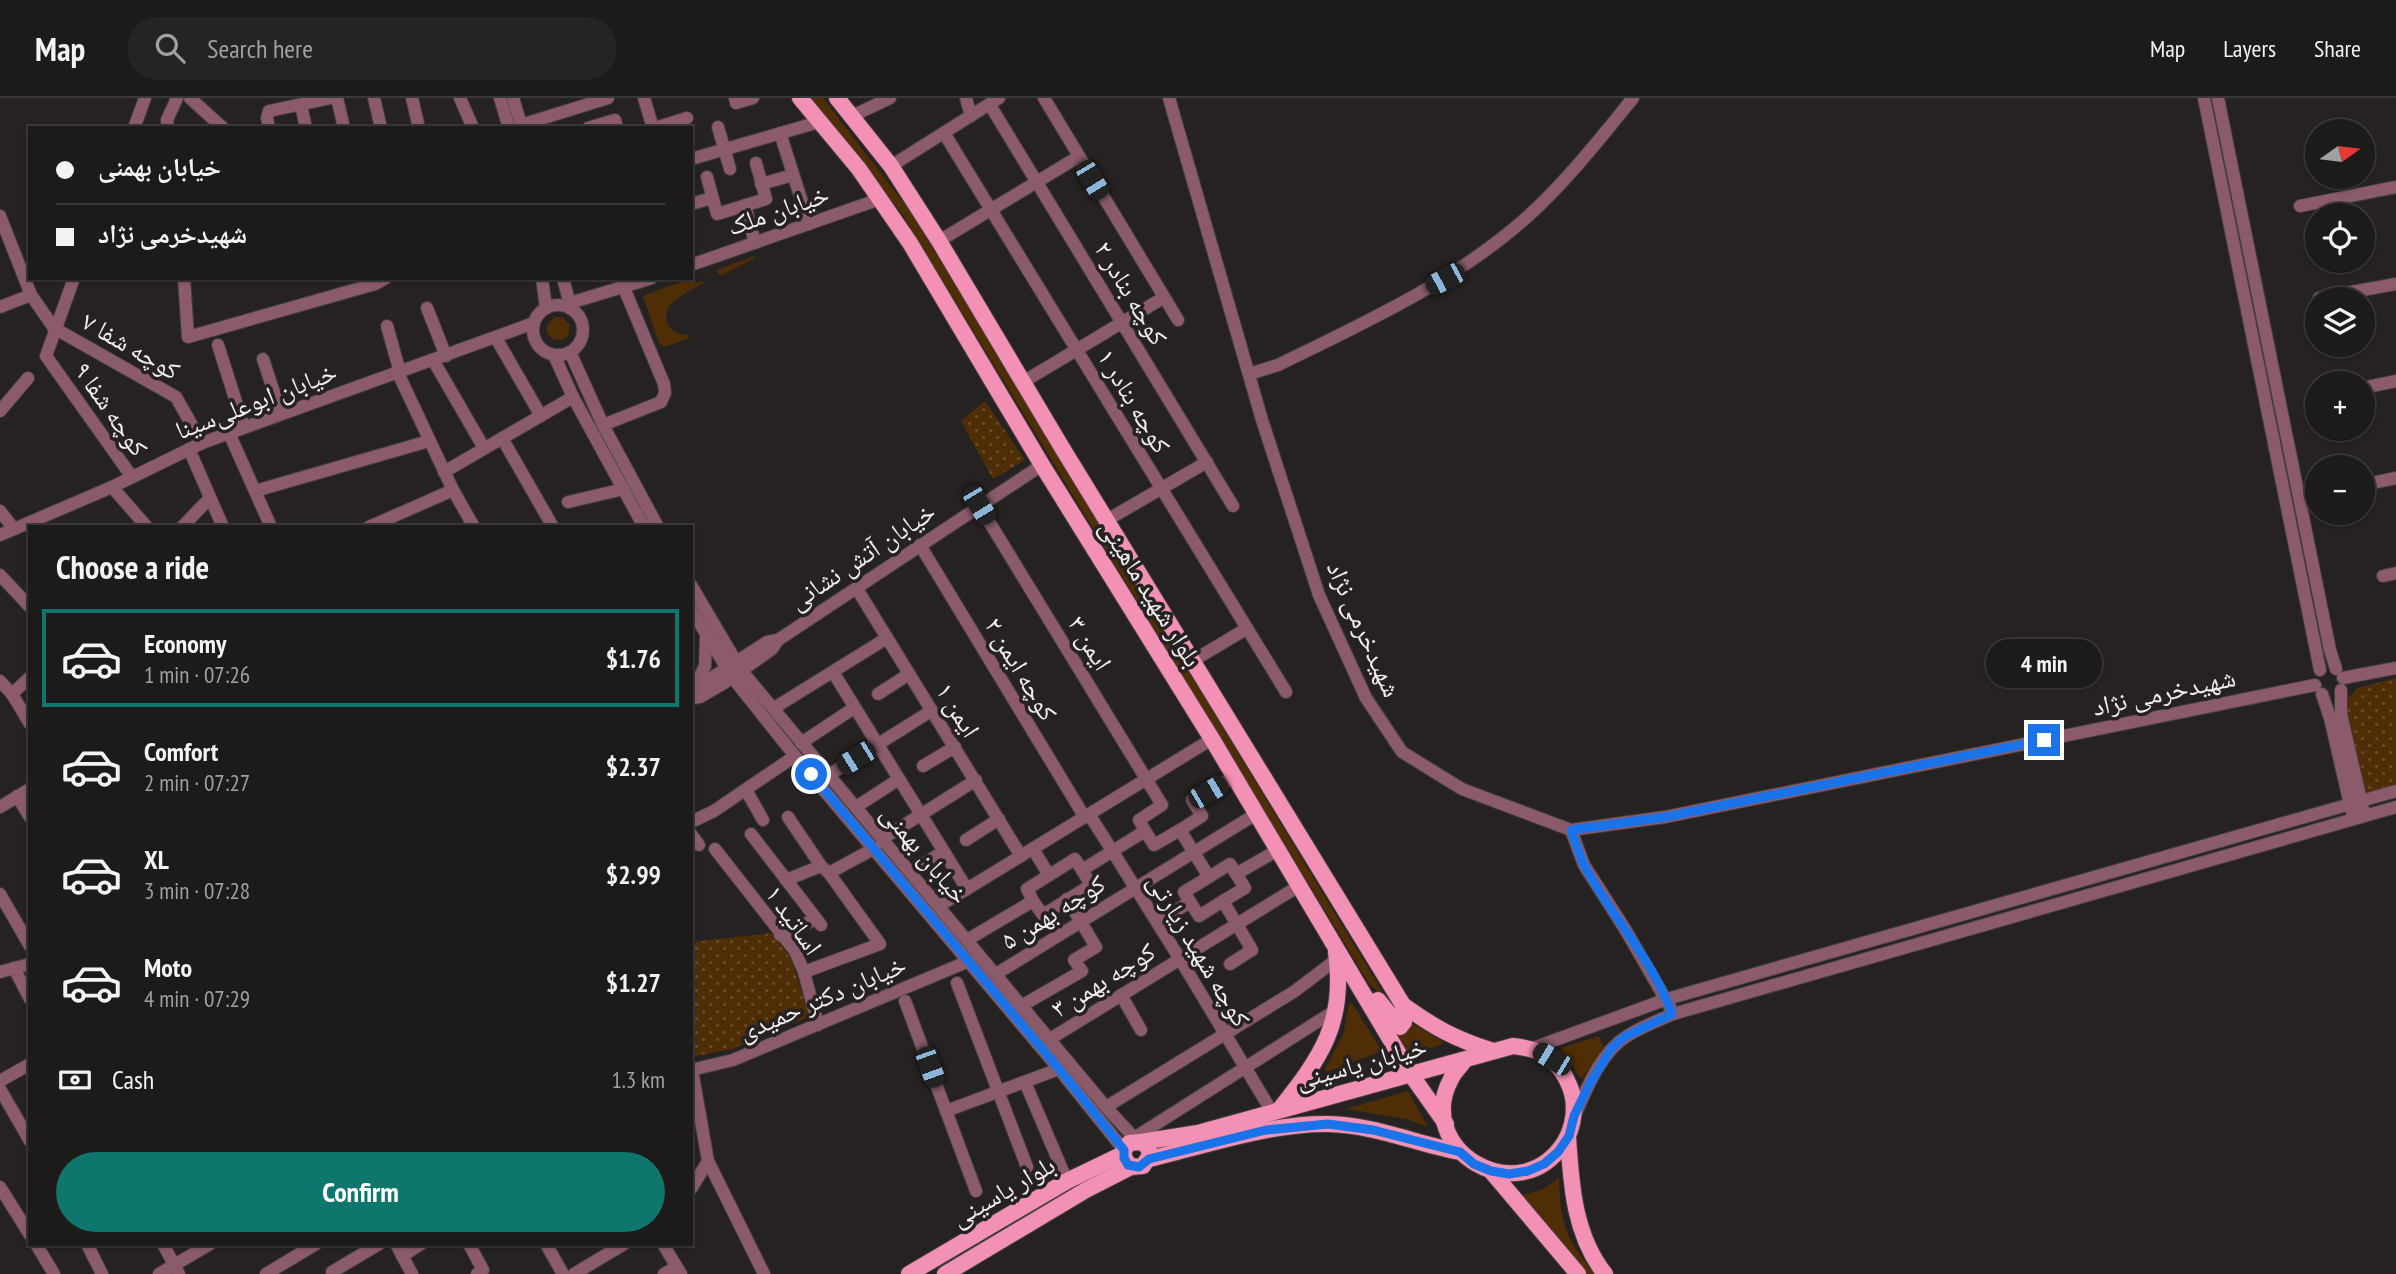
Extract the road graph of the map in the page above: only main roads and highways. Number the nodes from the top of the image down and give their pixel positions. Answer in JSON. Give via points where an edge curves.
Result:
{"nodes":[{"id":1,"x":800,"y":98,"type":"edge"},
{"id":2,"x":837,"y":98,"type":"edge"},
{"id":3,"x":1336,"y":953,"type":"junction"},
{"id":4,"x":1360,"y":986,"type":"junction"},
{"id":5,"x":1403,"y":1005,"type":"junction"},
{"id":6,"x":1493,"y":1051,"type":"junction"},
{"id":7,"x":1464,"y":1061,"type":"junction"},
{"id":8,"x":1412,"y":1076,"type":"junction"},
{"id":9,"x":1275,"y":1111,"type":"junction"},
{"id":10,"x":1446,"y":1124,"type":"junction"},
{"id":11,"x":1569,"y":1136,"type":"junction"},
{"id":12,"x":1132,"y":1149,"type":"junction"},
{"id":13,"x":1460,"y":1152,"type":"junction"},
{"id":14,"x":1491,"y":1171,"type":"junction"},
{"id":15,"x":909,"y":1274,"type":"edge"},
{"id":16,"x":945,"y":1274,"type":"edge"},
{"id":17,"x":1578,"y":1274,"type":"edge"},
{"id":18,"x":1605,"y":1274,"type":"edge"}],
"edges":[{"from":1,"to":3,"type":"main road","name":"بلوار شهید ماهینی","via":[[910,243],[1212,739]]},
{"from":2,"to":5,"type":"main road","name":"بلوار شهید ماهینی","via":[[891,166],[939,241]]},
{"from":3,"to":4,"type":"main road","name":"بلوار شهید ماهینی"},
{"from":3,"to":9,"type":"main road","via":[[1334,1026],[1310,1071]]},
{"from":4,"to":5,"type":"main road","via":[[1374,994],[1400,1027]]},
{"from":4,"to":8,"type":"main road","name":"بلوار شهید ماهینی"},
{"from":5,"to":6,"type":"main road","name":"بلوار شهید ماهینی","via":[[1435,1028]]},
{"from":6,"to":7,"type":"main road"},
{"from":6,"to":11,"type":"main road","via":[[1533,1048],[1552,1059],[1573,1095]]},
{"from":7,"to":8,"type":"main road","name":"خیابان یاسینی"},
{"from":7,"to":10,"type":"main road","via":[[1451,1079],[1444,1101]]},
{"from":8,"to":9,"type":"main road","name":"خیابان یاسینی"},
{"from":8,"to":10,"type":"main road","name":"بلوار شهید ماهینی"},
{"from":9,"to":12,"type":"main road","name":"بلوار یاسینی"},
{"from":10,"to":13,"type":"main road"},
{"from":11,"to":14,"type":"main road","via":[[1544,1164],[1509,1174]]},
{"from":11,"to":18,"type":"main road","via":[[1584,1239]]},
{"from":12,"to":13,"type":"main road","via":[[1148,1147],[1149,1159],[1266,1130],[1328,1124]]},
{"from":12,"to":15,"type":"main road","name":"بلوار یاسینی","via":[[1067,1181]]},
{"from":12,"to":16,"type":"main road","name":"بلوار یاسینی","via":[[1086,1190]]},
{"from":13,"to":14,"type":"main road"},
{"from":14,"to":17,"type":"main road"}]}
